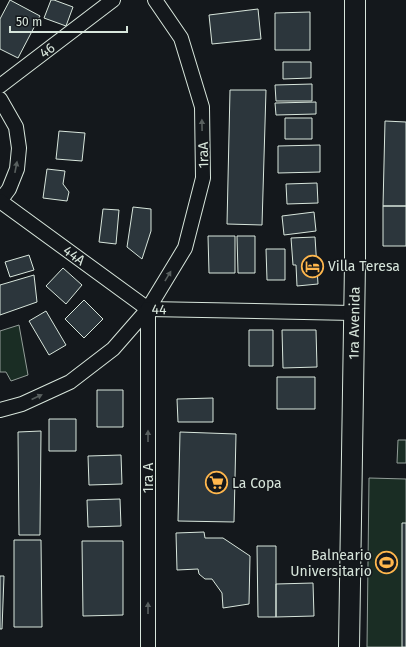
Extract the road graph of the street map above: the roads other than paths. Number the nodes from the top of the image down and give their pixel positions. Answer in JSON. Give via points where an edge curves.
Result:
{"nodes":[{"id":1,"x":113,"y":0,"type":"edge"},
{"id":2,"x":155,"y":0,"type":"edge"},
{"id":3,"x":355,"y":0,"type":"edge"},
{"id":4,"x":0,"y":86,"type":"edge"},
{"id":5,"x":0,"y":99,"type":"edge"},
{"id":6,"x":0,"y":201,"type":"edge"},
{"id":7,"x":148,"y":309,"type":"junction"},
{"id":8,"x":353,"y":313,"type":"junction"},
{"id":9,"x":0,"y":410,"type":"edge"},
{"id":10,"x":148,"y":647,"type":"edge"},
{"id":11,"x":349,"y":647,"type":"edge"}],
"edges":[{"from":1,"to":4,"type":"street","name":"46"},
{"from":7,"to":2,"type":"street","name":"1raA","one_way":true,"via":[[185,248],[203,178],[202,107],[181,38]]},
{"from":3,"to":8,"type":"street","name":"1ra Avenida"},
{"from":6,"to":5,"type":"street","one_way":true,"via":[[9,189],[16,169],[19,148],[16,127]]},
{"from":6,"to":7,"type":"street","name":"44A"},
{"from":7,"to":8,"type":"street","name":"44"},
{"from":9,"to":7,"type":"street","name":"44","one_way":true,"via":[[22,404],[70,382],[113,350]]},
{"from":10,"to":7,"type":"street","name":"1ra A","one_way":true},
{"from":8,"to":11,"type":"street","name":"1ra Avenida"}]}
